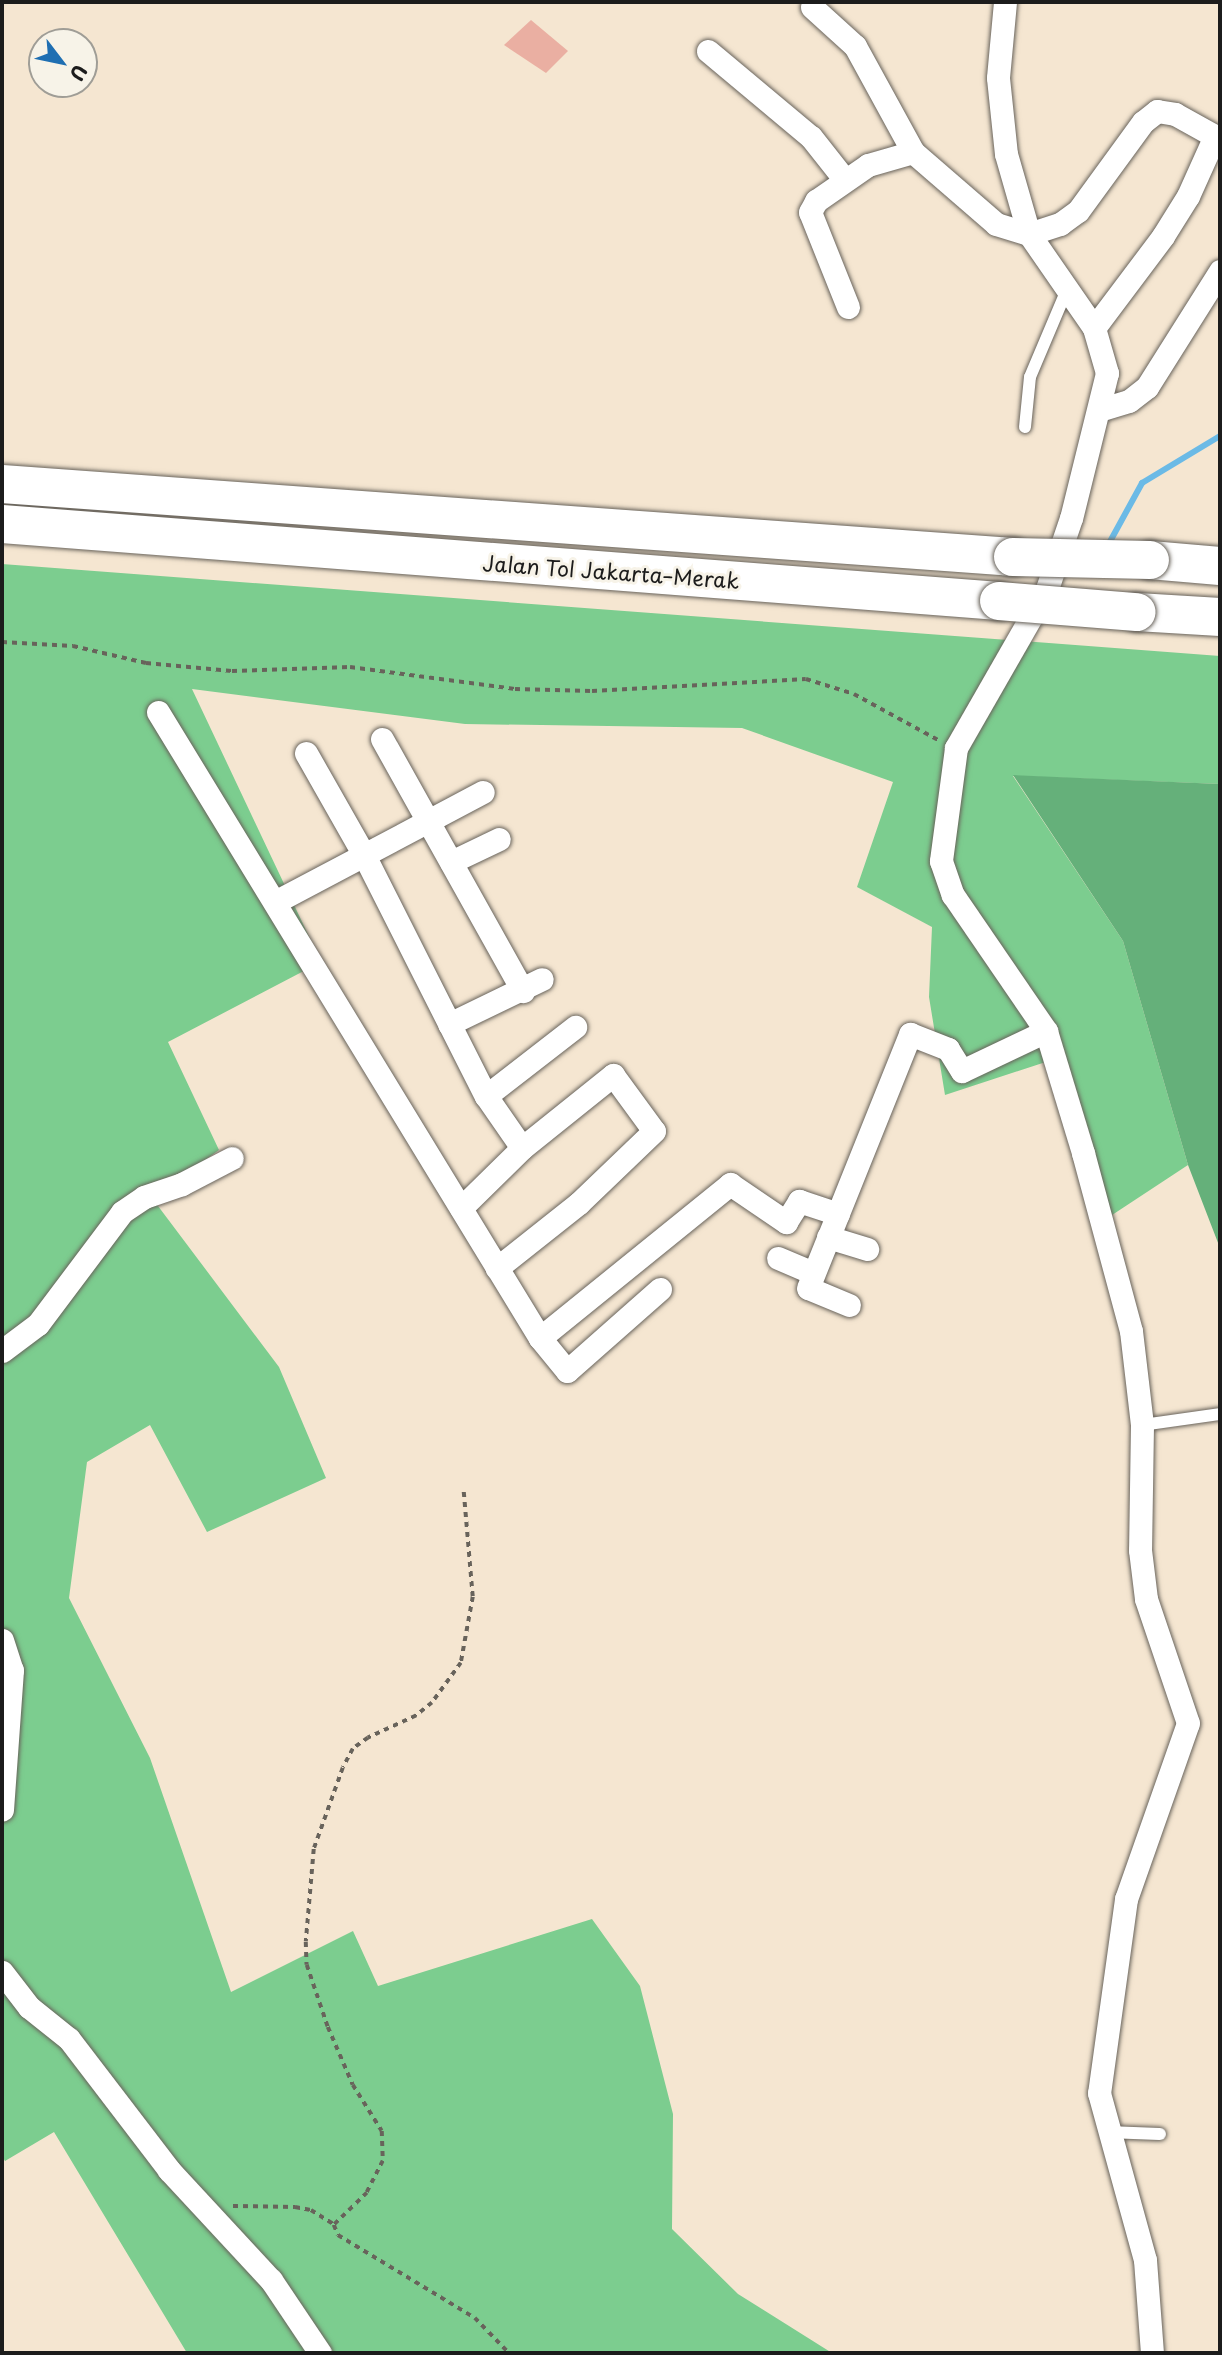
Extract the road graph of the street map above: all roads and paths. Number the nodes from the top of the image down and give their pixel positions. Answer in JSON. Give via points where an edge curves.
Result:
{"nodes":[{"id":1,"x":1005,"y":2,"type":"edge"},
{"id":2,"x":813,"y":7,"type":"dead end"},
{"id":3,"x":709,"y":51,"type":"dead end"},
{"id":4,"x":1218,"y":137,"type":"edge"},
{"id":5,"x":914,"y":152,"type":"junction"},
{"id":6,"x":845,"y":180,"type":"junction"},
{"id":7,"x":1030,"y":234,"type":"junction"},
{"id":8,"x":1220,"y":271,"type":"edge"},
{"id":9,"x":1068,"y":287,"type":"junction"},
{"id":10,"x":848,"y":307,"type":"dead end"},
{"id":11,"x":1094,"y":328,"type":"junction"},
{"id":12,"x":1098,"y":410,"type":"junction"},
{"id":13,"x":1025,"y":426,"type":"dead end"},
{"id":14,"x":2,"y":484,"type":"edge"},
{"id":15,"x":2,"y":524,"type":"edge"},
{"id":16,"x":1220,"y":566,"type":"edge"},
{"id":17,"x":1220,"y":617,"type":"edge"},
{"id":18,"x":2,"y":642,"type":"edge"},
{"id":19,"x":158,"y":712,"type":"dead end"},
{"id":20,"x":382,"y":739,"type":"dead end"},
{"id":21,"x":956,"y":748,"type":"junction"},
{"id":22,"x":306,"y":753,"type":"dead end"},
{"id":23,"x":483,"y":792,"type":"dead end"},
{"id":24,"x":428,"y":821,"type":"junction"},
{"id":25,"x":499,"y":839,"type":"dead end"},
{"id":26,"x":364,"y":855,"type":"junction"},
{"id":27,"x":451,"y":862,"type":"junction"},
{"id":28,"x":275,"y":902,"type":"junction"},
{"id":29,"x":449,"y":1024,"type":"junction"},
{"id":30,"x":575,"y":1027,"type":"dead end"},
{"id":31,"x":1046,"y":1031,"type":"junction"},
{"id":32,"x":486,"y":1096,"type":"junction"},
{"id":33,"x":522,"y":1148,"type":"junction"},
{"id":34,"x":232,"y":1158,"type":"dead end"},
{"id":35,"x":461,"y":1208,"type":"junction"},
{"id":36,"x":838,"y":1213,"type":"junction"},
{"id":37,"x":828,"y":1237,"type":"junction"},
{"id":38,"x":867,"y":1249,"type":"dead end"},
{"id":39,"x":778,"y":1258,"type":"dead end"},
{"id":40,"x":497,"y":1268,"type":"junction"},
{"id":41,"x":813,"y":1273,"type":"junction"},
{"id":42,"x":660,"y":1289,"type":"dead end"},
{"id":43,"x":849,"y":1305,"type":"dead end"},
{"id":44,"x":540,"y":1338,"type":"junction"},
{"id":45,"x":2,"y":1351,"type":"edge"},
{"id":46,"x":1220,"y":1414,"type":"edge"},
{"id":47,"x":1142,"y":1425,"type":"junction"},
{"id":48,"x":464,"y":1492,"type":"dead end"},
{"id":49,"x":2,"y":1640,"type":"edge"},
{"id":50,"x":2,"y":1810,"type":"edge"},
{"id":51,"x":2,"y":1972,"type":"edge"},
{"id":52,"x":2,"y":2003,"type":"edge"},
{"id":53,"x":29,"y":2007,"type":"junction"},
{"id":54,"x":1106,"y":2132,"type":"junction"},
{"id":55,"x":1160,"y":2134,"type":"dead end"},
{"id":56,"x":203,"y":2205,"type":"junction"},
{"id":57,"x":334,"y":2225,"type":"junction"},
{"id":58,"x":320,"y":2353,"type":"edge"},
{"id":59,"x":509,"y":2353,"type":"edge"},
{"id":60,"x":1152,"y":2353,"type":"edge"}],
"edges":[{"from":1,"to":7,"type":"street","via":[[998,78],[1006,154]]},
{"from":2,"to":5,"type":"street","via":[[860,53]]},
{"from":3,"to":6,"type":"street","via":[[811,137]]},
{"from":4,"to":7,"type":"street","via":[[1175,114],[1157,111],[1149,115],[1078,211],[1060,224]]},
{"from":4,"to":11,"type":"street","via":[[1176,216]]},
{"from":5,"to":6,"type":"street","via":[[867,165]]},
{"from":5,"to":7,"type":"street","via":[[996,224]]},
{"from":6,"to":10,"type":"street","via":[[816,201],[810,212]]},
{"from":7,"to":9,"type":"street"},
{"from":8,"to":12,"type":"street","via":[[1147,387],[1129,401]]},
{"from":9,"to":11,"type":"street"},
{"from":9,"to":13,"type":"lane","via":[[1030,377]]},
{"from":11,"to":12,"type":"street","via":[[1107,373]]},
{"from":12,"to":21,"type":"street","via":[[1047,589]]},
{"from":14,"to":16,"type":"highway","name":"Jalan Tol Jakarta–Merak","bridge":true,"via":[[1013,557]]},
{"from":15,"to":17,"type":"highway","name":"Jalan Tol Jakarta–Merak","bridge":true},
{"from":18,"to":21,"type":"path","via":[[73,646],[146,663],[232,671],[350,667],[515,689],[592,691],[806,679],[854,694]]},
{"from":19,"to":28,"type":"street"},
{"from":20,"to":24,"type":"street"},
{"from":21,"to":31,"type":"street","via":[[942,832],[945,878]]},
{"from":22,"to":26,"type":"street"},
{"from":23,"to":24,"type":"street"},
{"from":24,"to":26,"type":"street"},
{"from":24,"to":27,"type":"street"},
{"from":25,"to":27,"type":"street"},
{"from":26,"to":28,"type":"street"},
{"from":26,"to":29,"type":"street"},
{"from":27,"to":29,"type":"street","via":[[532,985]]},
{"from":28,"to":35,"type":"street"},
{"from":29,"to":32,"type":"street"},
{"from":30,"to":32,"type":"street"},
{"from":31,"to":36,"type":"street","via":[[962,1072],[948,1049],[910,1034]]},
{"from":31,"to":47,"type":"street","via":[[1131,1331]]},
{"from":32,"to":33,"type":"street"},
{"from":33,"to":35,"type":"street"},
{"from":33,"to":40,"type":"street","via":[[613,1075],[654,1131],[579,1203]]},
{"from":34,"to":45,"type":"street","via":[[182,1184],[144,1197],[122,1212],[38,1324]]},
{"from":35,"to":40,"type":"street"},
{"from":36,"to":37,"type":"street"},
{"from":36,"to":44,"type":"street","via":[[799,1201],[786,1222],[730,1184]]},
{"from":37,"to":38,"type":"street"},
{"from":37,"to":41,"type":"street"},
{"from":39,"to":41,"type":"street"},
{"from":40,"to":44,"type":"street"},
{"from":41,"to":43,"type":"street","via":[[808,1288]]},
{"from":42,"to":44,"type":"street","via":[[567,1371]]},
{"from":46,"to":47,"type":"lane"},
{"from":47,"to":54,"type":"street","via":[[1140,1550],[1146,1599],[1188,1723],[1126,1899],[1099,2093]]},
{"from":48,"to":57,"type":"path","via":[[473,1597],[461,1663],[432,1703],[416,1716],[377,1732],[353,1749],[314,1849],[307,1965],[353,2085],[382,2131],[383,2161],[367,2193]]},
{"from":49,"to":50,"type":"street","via":[[12,1670]]},
{"from":51,"to":53,"type":"street"},
{"from":52,"to":53,"type":"street"},
{"from":53,"to":56,"type":"street","via":[[69,2039],[169,2170]]},
{"from":54,"to":55,"type":"lane"},
{"from":54,"to":60,"type":"street","via":[[1145,2260]]},
{"from":56,"to":57,"type":"path","via":[[295,2207],[311,2210]]},
{"from":56,"to":58,"type":"street","via":[[271,2280]]},
{"from":57,"to":59,"type":"path","via":[[338,2235],[361,2251],[475,2318]]}]}
